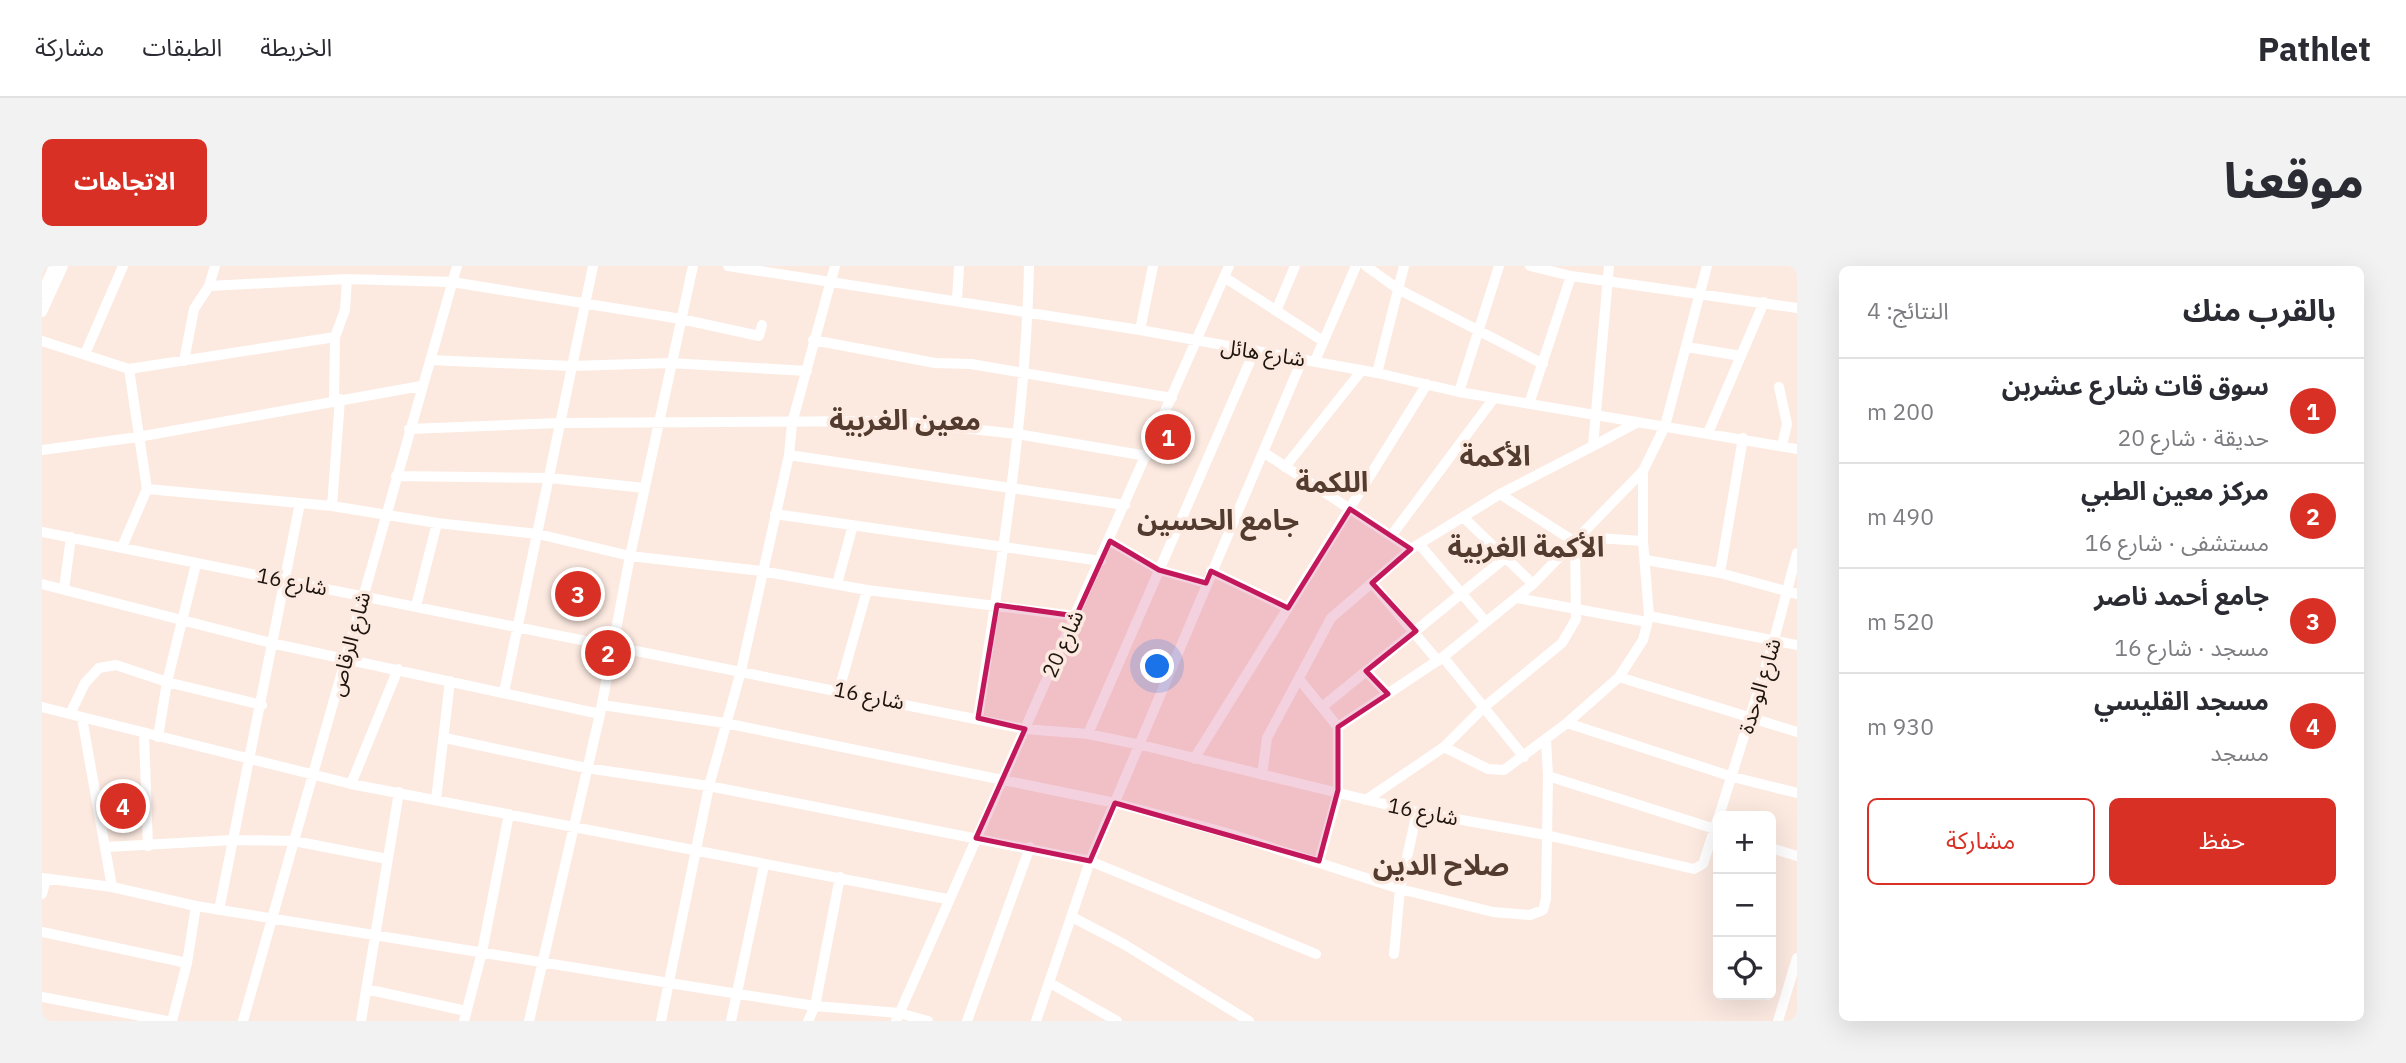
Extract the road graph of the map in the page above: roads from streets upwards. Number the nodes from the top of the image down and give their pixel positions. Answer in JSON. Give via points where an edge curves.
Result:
{"nodes":[{"id":1,"x":54,"y":266,"type":"edge"},
{"id":2,"x":63,"y":266,"type":"edge"},
{"id":3,"x":123,"y":266,"type":"edge"},
{"id":4,"x":215,"y":266,"type":"edge"},
{"id":5,"x":457,"y":266,"type":"edge"},
{"id":6,"x":593,"y":266,"type":"edge"},
{"id":7,"x":693,"y":266,"type":"edge"},
{"id":8,"x":728,"y":266,"type":"edge"},
{"id":9,"x":835,"y":266,"type":"edge"},
{"id":10,"x":959,"y":266,"type":"edge"},
{"id":11,"x":1029,"y":266,"type":"edge"},
{"id":12,"x":1153,"y":266,"type":"edge"},
{"id":13,"x":1229,"y":266,"type":"edge"},
{"id":14,"x":1295,"y":266,"type":"edge"},
{"id":15,"x":1356,"y":266,"type":"edge"},
{"id":16,"x":1366,"y":266,"type":"edge"},
{"id":17,"x":1404,"y":266,"type":"edge"},
{"id":18,"x":1499,"y":266,"type":"edge"},
{"id":19,"x":1530,"y":266,"type":"edge"},
{"id":20,"x":1609,"y":266,"type":"edge"},
{"id":21,"x":1707,"y":266,"type":"edge"},
{"id":22,"x":746,"y":268,"type":"edge"},
{"id":23,"x":1571,"y":276,"type":"junction"},
{"id":24,"x":1224,"y":277,"type":"junction"},
{"id":25,"x":347,"y":279,"type":"junction"},
{"id":26,"x":1608,"y":281,"type":"junction"},
{"id":27,"x":452,"y":282,"type":"junction"},
{"id":28,"x":831,"y":284,"type":"junction"},
{"id":29,"x":209,"y":286,"type":"junction"},
{"id":30,"x":1398,"y":289,"type":"junction"},
{"id":31,"x":42,"y":293,"type":"edge"},
{"id":32,"x":1700,"y":294,"type":"junction"},
{"id":33,"x":957,"y":300,"type":"junction"},
{"id":34,"x":586,"y":302,"type":"junction"},
{"id":35,"x":1764,"y":302,"type":"junction"},
{"id":36,"x":1797,"y":308,"type":"edge"},
{"id":37,"x":1276,"y":311,"type":"junction"},
{"id":38,"x":42,"y":312,"type":"edge"},
{"id":39,"x":1028,"y":314,"type":"junction"},
{"id":40,"x":681,"y":319,"type":"junction"},
{"id":41,"x":762,"y":325,"type":"dead end"},
{"id":42,"x":1140,"y":330,"type":"junction"},
{"id":43,"x":1478,"y":332,"type":"junction"},
{"id":44,"x":335,"y":337,"type":"junction"},
{"id":45,"x":813,"y":340,"type":"junction"},
{"id":46,"x":42,"y":341,"type":"edge"},
{"id":47,"x":1323,"y":341,"type":"junction"},
{"id":48,"x":1196,"y":342,"type":"junction"},
{"id":49,"x":1687,"y":347,"type":"junction"},
{"id":50,"x":1254,"y":352,"type":"junction"},
{"id":51,"x":85,"y":354,"type":"junction"},
{"id":52,"x":1741,"y":356,"type":"junction"},
{"id":53,"x":430,"y":360,"type":"junction"},
{"id":54,"x":1302,"y":360,"type":"junction"},
{"id":55,"x":184,"y":361,"type":"junction"},
{"id":56,"x":1315,"y":361,"type":"junction"},
{"id":57,"x":670,"y":363,"type":"junction"},
{"id":58,"x":1543,"y":364,"type":"junction"},
{"id":59,"x":571,"y":366,"type":"junction"},
{"id":60,"x":129,"y":369,"type":"junction"},
{"id":61,"x":1362,"y":370,"type":"junction"},
{"id":62,"x":807,"y":371,"type":"junction"},
{"id":63,"x":1023,"y":372,"type":"junction"},
{"id":64,"x":1377,"y":373,"type":"junction"},
{"id":65,"x":1427,"y":384,"type":"junction"},
{"id":66,"x":421,"y":386,"type":"junction"},
{"id":67,"x":1779,"y":387,"type":"dead end"},
{"id":68,"x":1459,"y":392,"type":"junction"},
{"id":69,"x":1172,"y":398,"type":"junction"},
{"id":70,"x":1494,"y":398,"type":"junction"},
{"id":71,"x":337,"y":400,"type":"junction"},
{"id":72,"x":1529,"y":404,"type":"junction"},
{"id":73,"x":1598,"y":416,"type":"junction"},
{"id":74,"x":1639,"y":421,"type":"junction"},
{"id":75,"x":559,"y":423,"type":"junction"},
{"id":76,"x":659,"y":423,"type":"junction"},
{"id":77,"x":792,"y":423,"type":"junction"},
{"id":78,"x":1665,"y":426,"type":"junction"},
{"id":79,"x":409,"y":429,"type":"junction"},
{"id":80,"x":1017,"y":433,"type":"junction"},
{"id":81,"x":1708,"y":433,"type":"junction"},
{"id":82,"x":138,"y":437,"type":"junction"},
{"id":83,"x":1743,"y":438,"type":"junction"},
{"id":84,"x":1592,"y":446,"type":"junction"},
{"id":85,"x":1782,"y":446,"type":"junction"},
{"id":86,"x":1797,"y":449,"type":"edge"},
{"id":87,"x":42,"y":450,"type":"edge"},
{"id":88,"x":1263,"y":452,"type":"junction"},
{"id":89,"x":789,"y":455,"type":"junction"},
{"id":90,"x":1147,"y":456,"type":"junction"},
{"id":91,"x":1285,"y":467,"type":"junction"},
{"id":92,"x":1643,"y":471,"type":"junction"},
{"id":93,"x":396,"y":476,"type":"junction"},
{"id":94,"x":549,"y":478,"type":"junction"},
{"id":95,"x":1012,"y":486,"type":"junction"},
{"id":96,"x":645,"y":488,"type":"junction"},
{"id":97,"x":146,"y":489,"type":"junction"},
{"id":98,"x":1500,"y":494,"type":"junction"},
{"id":99,"x":300,"y":503,"type":"junction"},
{"id":100,"x":1125,"y":505,"type":"junction"},
{"id":101,"x":332,"y":506,"type":"junction"},
{"id":102,"x":1350,"y":509,"type":"junction"},
{"id":103,"x":775,"y":514,"type":"junction"},
{"id":104,"x":386,"y":516,"type":"junction"},
{"id":105,"x":1463,"y":517,"type":"junction"},
{"id":106,"x":437,"y":523,"type":"junction"},
{"id":107,"x":853,"y":525,"type":"junction"},
{"id":108,"x":42,"y":532,"type":"edge"},
{"id":109,"x":538,"y":534,"type":"junction"},
{"id":110,"x":1391,"y":536,"type":"junction"},
{"id":111,"x":71,"y":537,"type":"junction"},
{"id":112,"x":1578,"y":540,"type":"junction"},
{"id":113,"x":1110,"y":541,"type":"junction"},
{"id":114,"x":1643,"y":541,"type":"junction"},
{"id":115,"x":1004,"y":545,"type":"junction"},
{"id":116,"x":122,"y":547,"type":"junction"},
{"id":117,"x":1415,"y":547,"type":"junction"},
{"id":118,"x":1797,"y":553,"type":"edge"},
{"id":119,"x":629,"y":556,"type":"junction"},
{"id":120,"x":1505,"y":558,"type":"junction"},
{"id":121,"x":1646,"y":560,"type":"junction"},
{"id":122,"x":1101,"y":561,"type":"junction"},
{"id":123,"x":196,"y":564,"type":"junction"},
{"id":124,"x":1159,"y":570,"type":"junction"},
{"id":125,"x":1211,"y":570,"type":"junction"},
{"id":126,"x":761,"y":571,"type":"junction"},
{"id":127,"x":1720,"y":573,"type":"junction"},
{"id":128,"x":282,"y":580,"type":"junction"},
{"id":129,"x":1206,"y":583,"type":"junction"},
{"id":130,"x":1372,"y":583,"type":"junction"},
{"id":131,"x":42,"y":584,"type":"edge"},
{"id":132,"x":837,"y":584,"type":"junction"},
{"id":133,"x":1533,"y":584,"type":"junction"},
{"id":134,"x":64,"y":589,"type":"junction"},
{"id":135,"x":867,"y":590,"type":"junction"},
{"id":136,"x":1462,"y":593,"type":"junction"},
{"id":137,"x":1792,"y":593,"type":"edge"},
{"id":138,"x":363,"y":596,"type":"junction"},
{"id":139,"x":1517,"y":598,"type":"junction"},
{"id":140,"x":997,"y":605,"type":"junction"},
{"id":141,"x":416,"y":606,"type":"junction"},
{"id":142,"x":1287,"y":608,"type":"junction"},
{"id":143,"x":1576,"y":610,"type":"junction"},
{"id":144,"x":1076,"y":616,"type":"junction"},
{"id":145,"x":184,"y":618,"type":"junction"},
{"id":146,"x":1648,"y":619,"type":"junction"},
{"id":147,"x":1486,"y":622,"type":"junction"},
{"id":148,"x":517,"y":628,"type":"junction"},
{"id":149,"x":1416,"y":631,"type":"junction"},
{"id":150,"x":1774,"y":640,"type":"junction"},
{"id":151,"x":271,"y":643,"type":"junction"},
{"id":152,"x":1797,"y":645,"type":"edge"},
{"id":153,"x":612,"y":647,"type":"junction"},
{"id":154,"x":347,"y":658,"type":"junction"},
{"id":155,"x":1441,"y":659,"type":"junction"},
{"id":156,"x":398,"y":669,"type":"junction"},
{"id":157,"x":741,"y":671,"type":"junction"},
{"id":158,"x":1366,"y":671,"type":"junction"},
{"id":159,"x":1619,"y":677,"type":"junction"},
{"id":160,"x":1300,"y":678,"type":"junction"},
{"id":161,"x":450,"y":681,"type":"junction"},
{"id":162,"x":167,"y":682,"type":"junction"},
{"id":163,"x":839,"y":690,"type":"junction"},
{"id":164,"x":504,"y":692,"type":"junction"},
{"id":165,"x":1388,"y":694,"type":"junction"},
{"id":166,"x":262,"y":705,"type":"junction"},
{"id":167,"x":42,"y":707,"type":"edge"},
{"id":168,"x":1322,"y":707,"type":"junction"},
{"id":169,"x":1483,"y":708,"type":"junction"},
{"id":170,"x":601,"y":710,"type":"junction"},
{"id":171,"x":70,"y":714,"type":"junction"},
{"id":172,"x":82,"y":718,"type":"junction"},
{"id":173,"x":978,"y":718,"type":"junction"},
{"id":174,"x":1751,"y":718,"type":"junction"},
{"id":175,"x":725,"y":723,"type":"junction"},
{"id":176,"x":1567,"y":723,"type":"junction"},
{"id":177,"x":1338,"y":727,"type":"junction"},
{"id":178,"x":1025,"y":729,"type":"junction"},
{"id":179,"x":1797,"y":732,"type":"edge"},
{"id":180,"x":1088,"y":734,"type":"junction"},
{"id":181,"x":144,"y":735,"type":"junction"},
{"id":182,"x":158,"y":737,"type":"junction"},
{"id":183,"x":444,"y":738,"type":"junction"},
{"id":184,"x":1546,"y":740,"type":"junction"},
{"id":185,"x":1141,"y":745,"type":"junction"},
{"id":186,"x":1444,"y":747,"type":"junction"},
{"id":187,"x":1524,"y":757,"type":"junction"},
{"id":188,"x":1194,"y":759,"type":"junction"},
{"id":189,"x":250,"y":760,"type":"junction"},
{"id":190,"x":586,"y":768,"type":"junction"},
{"id":191,"x":312,"y":775,"type":"junction"},
{"id":192,"x":1262,"y":775,"type":"junction"},
{"id":193,"x":1548,"y":776,"type":"junction"},
{"id":194,"x":1733,"y":777,"type":"junction"},
{"id":195,"x":1002,"y":781,"type":"junction"},
{"id":196,"x":351,"y":784,"type":"junction"},
{"id":197,"x":709,"y":786,"type":"junction"},
{"id":198,"x":399,"y":792,"type":"junction"},
{"id":199,"x":1338,"y":793,"type":"junction"},
{"id":200,"x":1797,"y":793,"type":"edge"},
{"id":201,"x":436,"y":800,"type":"junction"},
{"id":202,"x":1366,"y":800,"type":"junction"},
{"id":203,"x":1115,"y":803,"type":"junction"},
{"id":204,"x":1721,"y":811,"type":"edge"},
{"id":205,"x":1417,"y":812,"type":"junction"},
{"id":206,"x":509,"y":814,"type":"junction"},
{"id":207,"x":572,"y":827,"type":"junction"},
{"id":208,"x":1713,"y":828,"type":"edge"},
{"id":209,"x":1546,"y":835,"type":"junction"},
{"id":210,"x":1713,"y":837,"type":"edge"},
{"id":211,"x":976,"y":838,"type":"junction"},
{"id":212,"x":233,"y":840,"type":"junction"},
{"id":213,"x":294,"y":841,"type":"junction"},
{"id":214,"x":148,"y":846,"type":"junction"},
{"id":215,"x":106,"y":847,"type":"junction"},
{"id":216,"x":1030,"y":847,"type":"junction"},
{"id":217,"x":1776,"y":850,"type":"edge"},
{"id":218,"x":695,"y":851,"type":"junction"},
{"id":219,"x":1797,"y":856,"type":"edge"},
{"id":220,"x":387,"y":859,"type":"junction"},
{"id":221,"x":1318,"y":860,"type":"junction"},
{"id":222,"x":1090,"y":861,"type":"junction"},
{"id":223,"x":764,"y":865,"type":"junction"},
{"id":224,"x":1694,"y":869,"type":"joint"},
{"id":225,"x":840,"y":877,"type":"junction"},
{"id":226,"x":44,"y":879,"type":"edge"},
{"id":227,"x":112,"y":887,"type":"junction"},
{"id":228,"x":1400,"y":889,"type":"junction"},
{"id":229,"x":42,"y":894,"type":"edge"},
{"id":230,"x":947,"y":899,"type":"junction"},
{"id":231,"x":196,"y":906,"type":"junction"},
{"id":232,"x":219,"y":910,"type":"junction"},
{"id":233,"x":1072,"y":917,"type":"junction"},
{"id":234,"x":272,"y":919,"type":"junction"},
{"id":235,"x":42,"y":932,"type":"edge"},
{"id":236,"x":375,"y":934,"type":"junction"},
{"id":237,"x":482,"y":952,"type":"junction"},
{"id":238,"x":1317,"y":954,"type":"dead end"},
{"id":239,"x":1394,"y":954,"type":"dead end"},
{"id":240,"x":1797,"y":958,"type":"edge"},
{"id":241,"x":541,"y":960,"type":"junction"},
{"id":242,"x":187,"y":963,"type":"junction"},
{"id":243,"x":669,"y":983,"type":"junction"},
{"id":244,"x":1050,"y":984,"type":"junction"},
{"id":245,"x":366,"y":989,"type":"junction"},
{"id":246,"x":737,"y":992,"type":"junction"},
{"id":247,"x":42,"y":997,"type":"edge"},
{"id":248,"x":815,"y":1006,"type":"junction"},
{"id":249,"x":465,"y":1016,"type":"edge"},
{"id":250,"x":897,"y":1017,"type":"edge"},
{"id":251,"x":170,"y":1021,"type":"edge"},
{"id":252,"x":243,"y":1021,"type":"edge"},
{"id":253,"x":361,"y":1021,"type":"edge"},
{"id":254,"x":529,"y":1021,"type":"edge"},
{"id":255,"x":661,"y":1021,"type":"edge"},
{"id":256,"x":731,"y":1021,"type":"edge"},
{"id":257,"x":808,"y":1021,"type":"edge"},
{"id":258,"x":928,"y":1021,"type":"edge"},
{"id":259,"x":967,"y":1021,"type":"edge"},
{"id":260,"x":1036,"y":1021,"type":"edge"},
{"id":261,"x":1117,"y":1021,"type":"edge"},
{"id":262,"x":1249,"y":1021,"type":"edge"},
{"id":263,"x":1778,"y":1021,"type":"edge"}],
"edges":[{"from":1,"to":31,"type":"street"},
{"from":2,"to":38,"type":"street"},
{"from":3,"to":51,"type":"street"},
{"from":4,"to":29,"type":"street"},
{"from":5,"to":27,"type":"street","name":"شارع الرقاص"},
{"from":6,"to":34,"type":"street"},
{"from":7,"to":40,"type":"street"},
{"from":8,"to":22,"type":"street","name":"شارع هائل"},
{"from":9,"to":28,"type":"street"},
{"from":10,"to":33,"type":"street"},
{"from":11,"to":39,"type":"street"},
{"from":12,"to":42,"type":"street"},
{"from":13,"to":24,"type":"street","name":"شارع 20"},
{"from":14,"to":37,"type":"street"},
{"from":15,"to":47,"type":"street"},
{"from":16,"to":30,"type":"street"},
{"from":17,"to":30,"type":"street"},
{"from":18,"to":43,"type":"street"},
{"from":19,"to":23,"type":"street"},
{"from":20,"to":26,"type":"street"},
{"from":21,"to":32,"type":"street"},
{"from":22,"to":28,"type":"street","name":"شارع هائل"},
{"from":23,"to":26,"type":"street"},
{"from":23,"to":58,"type":"street"},
{"from":24,"to":37,"type":"street"},
{"from":24,"to":48,"type":"street","name":"شارع 20"},
{"from":25,"to":27,"type":"street"},
{"from":25,"to":29,"type":"street"},
{"from":25,"to":44,"type":"street","via":[[345,310]]},
{"from":26,"to":32,"type":"street"},
{"from":26,"to":73,"type":"street"},
{"from":27,"to":34,"type":"street"},
{"from":27,"to":53,"type":"street","name":"شارع الرقاص"},
{"from":28,"to":33,"type":"street","name":"شارع هائل"},
{"from":28,"to":45,"type":"street"},
{"from":29,"to":55,"type":"street","via":[[194,309]]},
{"from":30,"to":43,"type":"street"},
{"from":30,"to":64,"type":"street"},
{"from":32,"to":35,"type":"street"},
{"from":32,"to":49,"type":"street"},
{"from":33,"to":39,"type":"street","name":"شارع هائل"},
{"from":34,"to":40,"type":"street"},
{"from":34,"to":59,"type":"street"},
{"from":35,"to":36,"type":"street"},
{"from":35,"to":52,"type":"street"},
{"from":37,"to":47,"type":"street"},
{"from":39,"to":42,"type":"street","name":"شارع هائل"},
{"from":39,"to":63,"type":"street"},
{"from":40,"to":41,"type":"street","via":[[758,336]]},
{"from":40,"to":57,"type":"street"},
{"from":42,"to":48,"type":"street","name":"شارع هائل"},
{"from":43,"to":58,"type":"street"},
{"from":43,"to":68,"type":"street"},
{"from":44,"to":55,"type":"street"},
{"from":44,"to":71,"type":"street"},
{"from":45,"to":62,"type":"street"},
{"from":45,"to":63,"type":"street","via":[[936,363]]},
{"from":46,"to":51,"type":"street"},
{"from":47,"to":56,"type":"street"},
{"from":48,"to":50,"type":"street","name":"شارع هائل"},
{"from":48,"to":69,"type":"street","name":"شارع 20"},
{"from":49,"to":52,"type":"street"},
{"from":49,"to":78,"type":"street"},
{"from":50,"to":54,"type":"street","name":"شارع هائل"},
{"from":50,"to":124,"type":"street"},
{"from":51,"to":60,"type":"street"},
{"from":52,"to":81,"type":"street"},
{"from":53,"to":59,"type":"street"},
{"from":53,"to":66,"type":"street","name":"شارع الرقاص"},
{"from":54,"to":56,"type":"street","name":"شارع هائل"},
{"from":54,"to":88,"type":"street"},
{"from":55,"to":60,"type":"street"},
{"from":56,"to":61,"type":"street","name":"شارع هائل"},
{"from":57,"to":59,"type":"street"},
{"from":57,"to":62,"type":"street"},
{"from":57,"to":76,"type":"street"},
{"from":58,"to":72,"type":"street"},
{"from":59,"to":75,"type":"street"},
{"from":60,"to":82,"type":"street"},
{"from":61,"to":64,"type":"street","name":"شارع هائل"},
{"from":61,"to":91,"type":"street"},
{"from":62,"to":77,"type":"street"},
{"from":63,"to":69,"type":"street"},
{"from":63,"to":80,"type":"street"},
{"from":64,"to":65,"type":"street","name":"شارع هائل"},
{"from":65,"to":68,"type":"street","name":"شارع هائل"},
{"from":65,"to":102,"type":"street"},
{"from":66,"to":71,"type":"street"},
{"from":66,"to":79,"type":"street","name":"شارع الرقاص"},
{"from":67,"to":85,"type":"street","via":[[1787,424]]},
{"from":68,"to":70,"type":"street","name":"شارع هائل"},
{"from":69,"to":90,"type":"street","name":"شارع 20"},
{"from":70,"to":72,"type":"street","name":"شارع هائل"},
{"from":70,"to":110,"type":"street"},
{"from":71,"to":82,"type":"street"},
{"from":71,"to":101,"type":"street"},
{"from":72,"to":73,"type":"street","name":"شارع هائل"},
{"from":73,"to":74,"type":"street","name":"شارع هائل"},
{"from":73,"to":84,"type":"street"},
{"from":74,"to":78,"type":"street","name":"شارع هائل"},
{"from":74,"to":84,"type":"street"},
{"from":75,"to":76,"type":"street"},
{"from":75,"to":79,"type":"street"},
{"from":75,"to":94,"type":"street"},
{"from":76,"to":77,"type":"street"},
{"from":76,"to":96,"type":"street"},
{"from":77,"to":80,"type":"street","via":[[898,421]]},
{"from":77,"to":89,"type":"street"},
{"from":78,"to":81,"type":"street","name":"شارع هائل"},
{"from":78,"to":92,"type":"street"},
{"from":79,"to":93,"type":"street","name":"شارع الرقاص"},
{"from":80,"to":90,"type":"street"},
{"from":80,"to":95,"type":"street"},
{"from":81,"to":83,"type":"street","name":"شارع هائل"},
{"from":82,"to":87,"type":"street"},
{"from":82,"to":97,"type":"street"},
{"from":83,"to":85,"type":"street","name":"شارع هائل"},
{"from":83,"to":127,"type":"street"},
{"from":84,"to":98,"type":"street"},
{"from":85,"to":86,"type":"street","name":"شارع هائل"},
{"from":88,"to":91,"type":"street"},
{"from":88,"to":125,"type":"street"},
{"from":89,"to":95,"type":"street"},
{"from":89,"to":103,"type":"street"},
{"from":90,"to":100,"type":"street","name":"شارع 20"},
{"from":91,"to":102,"type":"street"},
{"from":92,"to":112,"type":"street"},
{"from":92,"to":114,"type":"street"},
{"from":93,"to":94,"type":"street"},
{"from":93,"to":104,"type":"street","name":"شارع الرقاص"},
{"from":94,"to":96,"type":"street"},
{"from":94,"to":109,"type":"street"},
{"from":95,"to":100,"type":"street"},
{"from":95,"to":115,"type":"street"},
{"from":96,"to":119,"type":"street"},
{"from":97,"to":99,"type":"street"},
{"from":97,"to":116,"type":"street"},
{"from":98,"to":105,"type":"street"},
{"from":98,"to":112,"type":"street"},
{"from":99,"to":101,"type":"street"},
{"from":99,"to":128,"type":"street"},
{"from":100,"to":113,"type":"street","name":"شارع 20"},
{"from":101,"to":104,"type":"street"},
{"from":102,"to":110,"type":"street"},
{"from":102,"to":142,"type":"street"},
{"from":103,"to":107,"type":"street"},
{"from":103,"to":126,"type":"street"},
{"from":104,"to":106,"type":"street"},
{"from":104,"to":138,"type":"street","name":"شارع الرقاص"},
{"from":105,"to":117,"type":"street"},
{"from":105,"to":120,"type":"street"},
{"from":106,"to":109,"type":"street"},
{"from":106,"to":141,"type":"street"},
{"from":107,"to":115,"type":"street"},
{"from":107,"to":132,"type":"street"},
{"from":108,"to":111,"type":"street","name":"شارع 16"},
{"from":109,"to":119,"type":"street"},
{"from":109,"to":148,"type":"street"},
{"from":110,"to":117,"type":"street"},
{"from":111,"to":116,"type":"street","name":"شارع 16"},
{"from":111,"to":134,"type":"street"},
{"from":112,"to":114,"type":"street"},
{"from":112,"to":133,"type":"street"},
{"from":112,"to":143,"type":"street"},
{"from":113,"to":122,"type":"street","name":"شارع 20"},
{"from":113,"to":124,"type":"street"},
{"from":114,"to":121,"type":"street"},
{"from":115,"to":122,"type":"street"},
{"from":115,"to":140,"type":"street"},
{"from":116,"to":123,"type":"street","name":"شارع 16"},
{"from":117,"to":130,"type":"street"},
{"from":117,"to":136,"type":"street"},
{"from":118,"to":137,"type":"street","name":"شارع الوحدة"},
{"from":119,"to":126,"type":"street"},
{"from":119,"to":153,"type":"street"},
{"from":120,"to":133,"type":"street"},
{"from":120,"to":136,"type":"street"},
{"from":121,"to":127,"type":"street"},
{"from":121,"to":146,"type":"street"},
{"from":122,"to":144,"type":"street","name":"شارع 20"},
{"from":123,"to":128,"type":"street","name":"شارع 16"},
{"from":123,"to":145,"type":"street"},
{"from":124,"to":129,"type":"street"},
{"from":124,"to":180,"type":"street"},
{"from":125,"to":129,"type":"street"},
{"from":125,"to":142,"type":"street"},
{"from":126,"to":132,"type":"street"},
{"from":126,"to":157,"type":"street"},
{"from":127,"to":137,"type":"street"},
{"from":128,"to":138,"type":"street","name":"شارع 16"},
{"from":128,"to":151,"type":"street"},
{"from":129,"to":185,"type":"street"},
{"from":130,"to":149,"type":"street"},
{"from":130,"to":160,"type":"street","via":[[1331,618]]},
{"from":131,"to":134,"type":"street"},
{"from":132,"to":135,"type":"street"},
{"from":133,"to":139,"type":"street"},
{"from":134,"to":145,"type":"street"},
{"from":135,"to":140,"type":"street"},
{"from":135,"to":163,"type":"street"},
{"from":136,"to":147,"type":"street"},
{"from":136,"to":149,"type":"street"},
{"from":137,"to":150,"type":"street","name":"شارع الوحدة"},
{"from":138,"to":141,"type":"street","name":"شارع 16"},
{"from":138,"to":154,"type":"street","name":"شارع الرقاص"},
{"from":139,"to":143,"type":"street"},
{"from":139,"to":147,"type":"street"},
{"from":140,"to":144,"type":"street"},
{"from":140,"to":173,"type":"street"},
{"from":141,"to":148,"type":"street","name":"شارع 16"},
{"from":142,"to":188,"type":"street"},
{"from":143,"to":146,"type":"street"},
{"from":143,"to":169,"type":"street","via":[[1576,619],[1562,643]]},
{"from":144,"to":178,"type":"street","name":"شارع 20"},
{"from":145,"to":151,"type":"street"},
{"from":145,"to":162,"type":"street"},
{"from":146,"to":150,"type":"street"},
{"from":146,"to":159,"type":"street","via":[[1643,640]]},
{"from":147,"to":155,"type":"street"},
{"from":148,"to":153,"type":"street","name":"شارع 16"},
{"from":148,"to":164,"type":"street"},
{"from":149,"to":155,"type":"street"},
{"from":149,"to":158,"type":"street"},
{"from":150,"to":152,"type":"street"},
{"from":150,"to":174,"type":"street","name":"شارع الوحدة"},
{"from":151,"to":154,"type":"street"},
{"from":151,"to":166,"type":"street"},
{"from":153,"to":157,"type":"street","name":"شارع 16"},
{"from":153,"to":170,"type":"street"},
{"from":154,"to":156,"type":"street"},
{"from":154,"to":191,"type":"street","name":"شارع الرقاص"},
{"from":155,"to":165,"type":"street"},
{"from":155,"to":169,"type":"street"},
{"from":156,"to":161,"type":"street"},
{"from":156,"to":196,"type":"street"},
{"from":157,"to":163,"type":"street","name":"شارع 16"},
{"from":157,"to":175,"type":"street"},
{"from":158,"to":165,"type":"street"},
{"from":158,"to":168,"type":"street"},
{"from":159,"to":174,"type":"street"},
{"from":159,"to":176,"type":"street"},
{"from":160,"to":168,"type":"street"},
{"from":160,"to":192,"type":"street","via":[[1267,738]]},
{"from":161,"to":164,"type":"street"},
{"from":161,"to":183,"type":"street"},
{"from":162,"to":166,"type":"street"},
{"from":162,"to":171,"type":"street","via":[[116,665],[99,668],[85,683]]},
{"from":162,"to":182,"type":"street"},
{"from":163,"to":173,"type":"street","name":"شارع 16"},
{"from":164,"to":170,"type":"street"},
{"from":165,"to":177,"type":"street"},
{"from":166,"to":189,"type":"street"},
{"from":167,"to":171,"type":"street"},
{"from":168,"to":177,"type":"street"},
{"from":169,"to":186,"type":"street"},
{"from":169,"to":187,"type":"street"},
{"from":170,"to":175,"type":"street"},
{"from":170,"to":190,"type":"street"},
{"from":171,"to":172,"type":"street"},
{"from":172,"to":181,"type":"street"},
{"from":172,"to":215,"type":"street"},
{"from":173,"to":178,"type":"street","name":"شارع 16"},
{"from":174,"to":179,"type":"street"},
{"from":174,"to":194,"type":"street","name":"شارع الوحدة"},
{"from":175,"to":195,"type":"street"},
{"from":175,"to":197,"type":"street"},
{"from":176,"to":184,"type":"street"},
{"from":176,"to":194,"type":"street"},
{"from":177,"to":199,"type":"street"},
{"from":178,"to":180,"type":"street","name":"شارع 16"},
{"from":178,"to":195,"type":"street","name":"شارع 20"},
{"from":180,"to":185,"type":"street","name":"شارع 16"},
{"from":181,"to":182,"type":"street"},
{"from":181,"to":214,"type":"street"},
{"from":182,"to":189,"type":"street"},
{"from":183,"to":190,"type":"street"},
{"from":183,"to":201,"type":"street"},
{"from":184,"to":187,"type":"street"},
{"from":184,"to":193,"type":"street"},
{"from":185,"to":188,"type":"street","name":"شارع 16"},
{"from":185,"to":203,"type":"street"},
{"from":186,"to":187,"type":"street","via":[[1488,769],[1504,769]]},
{"from":186,"to":202,"type":"street"},
{"from":188,"to":192,"type":"street","name":"شارع 16"},
{"from":189,"to":191,"type":"street"},
{"from":189,"to":212,"type":"street"},
{"from":190,"to":197,"type":"street"},
{"from":190,"to":207,"type":"street"},
{"from":191,"to":196,"type":"street"},
{"from":191,"to":213,"type":"street","name":"شارع الرقاص"},
{"from":192,"to":199,"type":"street","name":"شارع 16"},
{"from":193,"to":208,"type":"street"},
{"from":193,"to":209,"type":"street"},
{"from":194,"to":200,"type":"street"},
{"from":194,"to":204,"type":"street","name":"شارع الوحدة"},
{"from":195,"to":203,"type":"street"},
{"from":195,"to":211,"type":"street","name":"شارع 20"},
{"from":196,"to":198,"type":"street"},
{"from":197,"to":211,"type":"street"},
{"from":197,"to":218,"type":"street"},
{"from":198,"to":201,"type":"street"},
{"from":198,"to":220,"type":"street"},
{"from":199,"to":202,"type":"street","name":"شارع 16"},
{"from":199,"to":221,"type":"street"},
{"from":201,"to":206,"type":"street"},
{"from":202,"to":205,"type":"street","name":"شارع 16"},
{"from":203,"to":221,"type":"street"},
{"from":203,"to":222,"type":"street"},
{"from":205,"to":209,"type":"street","name":"شارع 16"},
{"from":205,"to":228,"type":"street"},
{"from":206,"to":207,"type":"street"},
{"from":206,"to":237,"type":"street"},
{"from":207,"to":218,"type":"street"},
{"from":207,"to":241,"type":"street"},
{"from":209,"to":224,"type":"street","name":"شارع 16"},
{"from":209,"to":228,"type":"street","via":[[1546,899],[1543,910],[1530,915],[1493,912]]},
{"from":210,"to":224,"type":"street","name":"شارع الوحدة","via":[[1703,864]]},
{"from":211,"to":216,"type":"street"},
{"from":211,"to":230,"type":"street","name":"شارع 20"},
{"from":212,"to":213,"type":"street"},
{"from":212,"to":214,"type":"street"},
{"from":212,"to":232,"type":"street"},
{"from":213,"to":220,"type":"street"},
{"from":213,"to":234,"type":"street","name":"شارع الرقاص"},
{"from":214,"to":215,"type":"street"},
{"from":215,"to":227,"type":"street"},
{"from":216,"to":222,"type":"street"},
{"from":216,"to":259,"type":"street"},
{"from":217,"to":219,"type":"street"},
{"from":218,"to":223,"type":"street"},
{"from":218,"to":243,"type":"street"},
{"from":220,"to":236,"type":"street"},
{"from":221,"to":228,"type":"street"},
{"from":222,"to":233,"type":"street"},
{"from":222,"to":238,"type":"street"},
{"from":223,"to":225,"type":"street"},
{"from":223,"to":246,"type":"street"},
{"from":225,"to":230,"type":"street"},
{"from":225,"to":248,"type":"street"},
{"from":226,"to":227,"type":"street"},
{"from":226,"to":229,"type":"street"},
{"from":227,"to":231,"type":"street"},
{"from":228,"to":239,"type":"street"},
{"from":230,"to":250,"type":"street","name":"شارع 20"},
{"from":231,"to":232,"type":"street"},
{"from":231,"to":242,"type":"street"},
{"from":232,"to":234,"type":"street"},
{"from":233,"to":244,"type":"street"},
{"from":233,"to":262,"type":"street"},
{"from":234,"to":236,"type":"street"},
{"from":234,"to":252,"type":"street","name":"شارع الرقاص"},
{"from":235,"to":242,"type":"street"},
{"from":236,"to":237,"type":"street"},
{"from":236,"to":245,"type":"street"},
{"from":237,"to":241,"type":"street"},
{"from":237,"to":249,"type":"street"},
{"from":240,"to":263,"type":"street"},
{"from":241,"to":243,"type":"street"},
{"from":241,"to":254,"type":"street"},
{"from":242,"to":251,"type":"street"},
{"from":243,"to":246,"type":"street"},
{"from":243,"to":255,"type":"street"},
{"from":244,"to":260,"type":"street"},
{"from":244,"to":261,"type":"street"},
{"from":245,"to":249,"type":"street"},
{"from":245,"to":253,"type":"street"},
{"from":246,"to":248,"type":"street"},
{"from":246,"to":256,"type":"street"},
{"from":247,"to":251,"type":"street"},
{"from":248,"to":250,"type":"street"},
{"from":248,"to":257,"type":"street"},
{"from":250,"to":258,"type":"street"}]}
